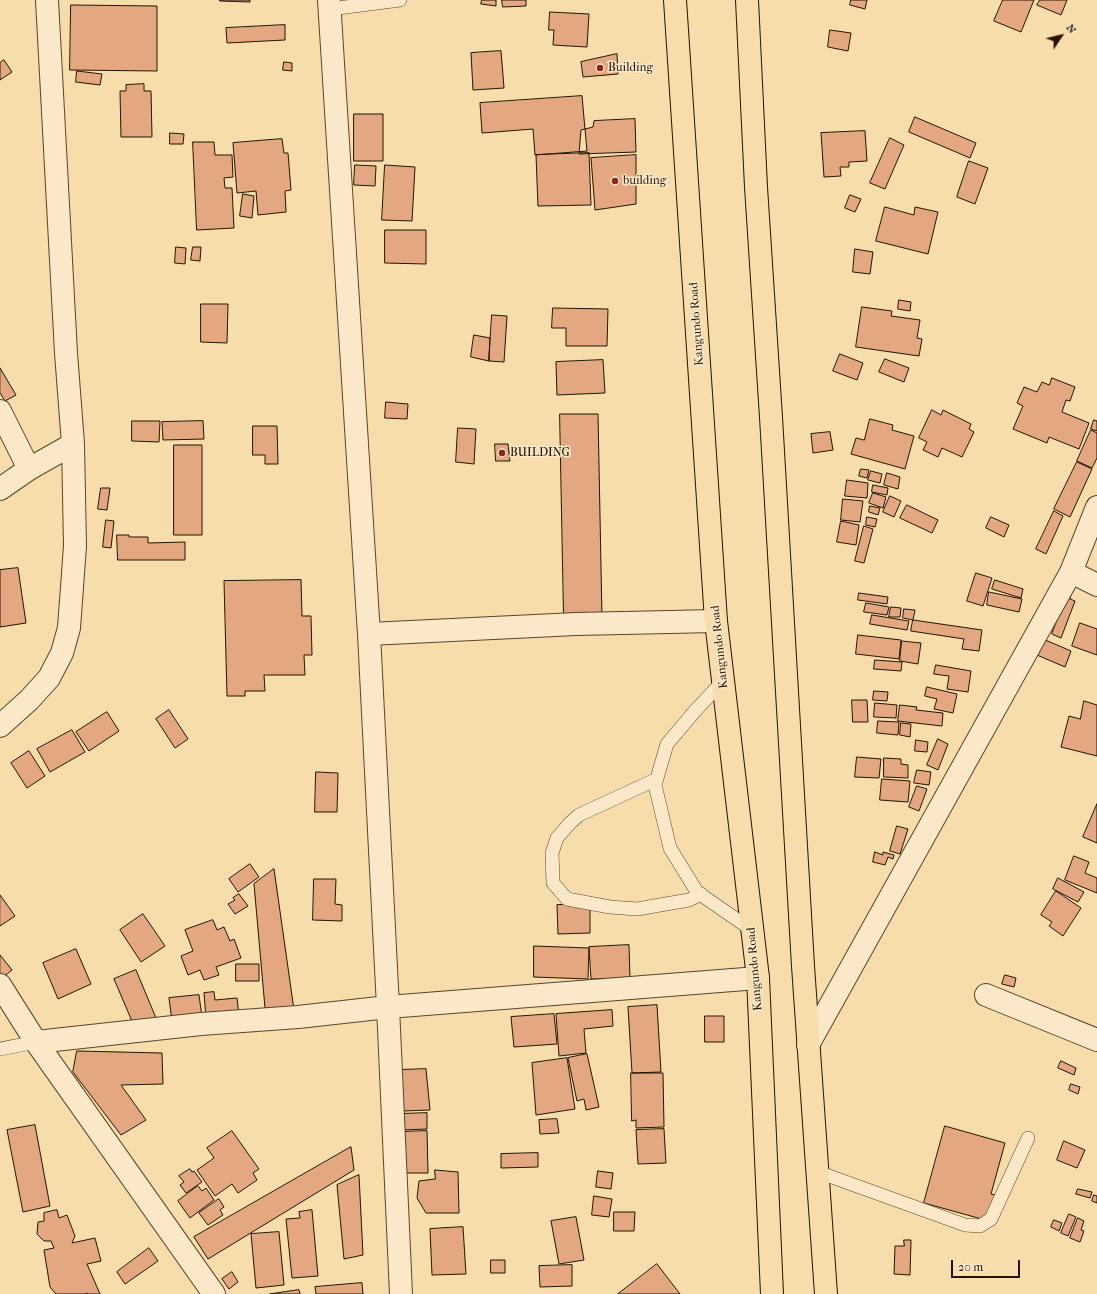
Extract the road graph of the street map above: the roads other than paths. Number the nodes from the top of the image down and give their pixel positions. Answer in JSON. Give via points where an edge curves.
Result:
{"nodes":[{"id":1,"x":47,"y":0,"type":"edge"},
{"id":2,"x":400,"y":0,"type":"edge"},
{"id":3,"x":675,"y":0,"type":"edge"},
{"id":4,"x":747,"y":0,"type":"edge"},
{"id":5,"x":330,"y":5,"type":"edge"},
{"id":6,"x":0,"y":411,"type":"edge"},
{"id":7,"x":73,"y":444,"type":"junction"},
{"id":8,"x":29,"y":469,"type":"junction"},
{"id":9,"x":0,"y":489,"type":"edge"},
{"id":10,"x":1097,"y":507,"type":"edge"},
{"id":11,"x":1071,"y":572,"type":"junction"},
{"id":12,"x":1097,"y":585,"type":"edge"},
{"id":13,"x":716,"y":621,"type":"junction"},
{"id":14,"x":370,"y":634,"type":"junction"},
{"id":15,"x":724,"y":681,"type":"junction"},
{"id":16,"x":0,"y":726,"type":"edge"},
{"id":17,"x":657,"y":779,"type":"junction"},
{"id":18,"x":701,"y":894,"type":"junction"},
{"id":19,"x":752,"y":930,"type":"junction"},
{"id":20,"x":758,"y":978,"type":"junction"},
{"id":21,"x":0,"y":985,"type":"edge"},
{"id":22,"x":986,"y":995,"type":"dead end"},
{"id":23,"x":388,"y":1008,"type":"junction"},
{"id":24,"x":1097,"y":1040,"type":"edge"},
{"id":25,"x":36,"y":1042,"type":"junction"},
{"id":26,"x":808,"y":1045,"type":"junction"},
{"id":27,"x":0,"y":1049,"type":"edge"},
{"id":28,"x":1028,"y":1138,"type":"dead end"},
{"id":29,"x":818,"y":1172,"type":"junction"},
{"id":30,"x":214,"y":1294,"type":"edge"},
{"id":31,"x":401,"y":1294,"type":"edge"},
{"id":32,"x":772,"y":1294,"type":"edge"},
{"id":33,"x":826,"y":1294,"type":"edge"}],
"edges":[{"from":1,"to":7,"type":"street"},
{"from":2,"to":5,"type":"lane"},
{"from":3,"to":13,"type":"highway","name":"Kangundo Road"},
{"from":4,"to":26,"type":"highway"},
{"from":5,"to":14,"type":"street"},
{"from":6,"to":8,"type":"street"},
{"from":7,"to":8,"type":"street"},
{"from":7,"to":16,"type":"street","via":[[75,546],[69,628],[62,653],[49,678]]},
{"from":8,"to":9,"type":"street"},
{"from":10,"to":11,"type":"street"},
{"from":11,"to":12,"type":"street"},
{"from":11,"to":26,"type":"street"},
{"from":13,"to":14,"type":"street","via":[[576,624]]},
{"from":13,"to":15,"type":"highway","name":"Kangundo Road"},
{"from":14,"to":23,"type":"street"},
{"from":15,"to":17,"type":"lane","via":[[667,744]]},
{"from":15,"to":19,"type":"highway","name":"Kangundo Road"},
{"from":17,"to":18,"type":"lane","via":[[655,785],[670,848],[697,892]]},
{"from":17,"to":18,"type":"lane","via":[[579,815],[570,823],[557,838],[552,853],[553,883],[567,899],[610,907],[637,909],[689,900]]},
{"from":18,"to":19,"type":"lane"},
{"from":19,"to":20,"type":"highway","name":"Kangundo Road"},
{"from":20,"to":23,"type":"street"},
{"from":20,"to":32,"type":"highway","name":"Kangundo Road"},
{"from":21,"to":25,"type":"street"},
{"from":22,"to":24,"type":"street"},
{"from":23,"to":25,"type":"street","via":[[201,1024]]},
{"from":23,"to":31,"type":"street"},
{"from":25,"to":27,"type":"lane"},
{"from":25,"to":30,"type":"street"},
{"from":26,"to":29,"type":"highway"},
{"from":28,"to":29,"type":"lane","via":[[991,1219],[980,1226],[965,1225]]},
{"from":29,"to":33,"type":"highway"}]}
